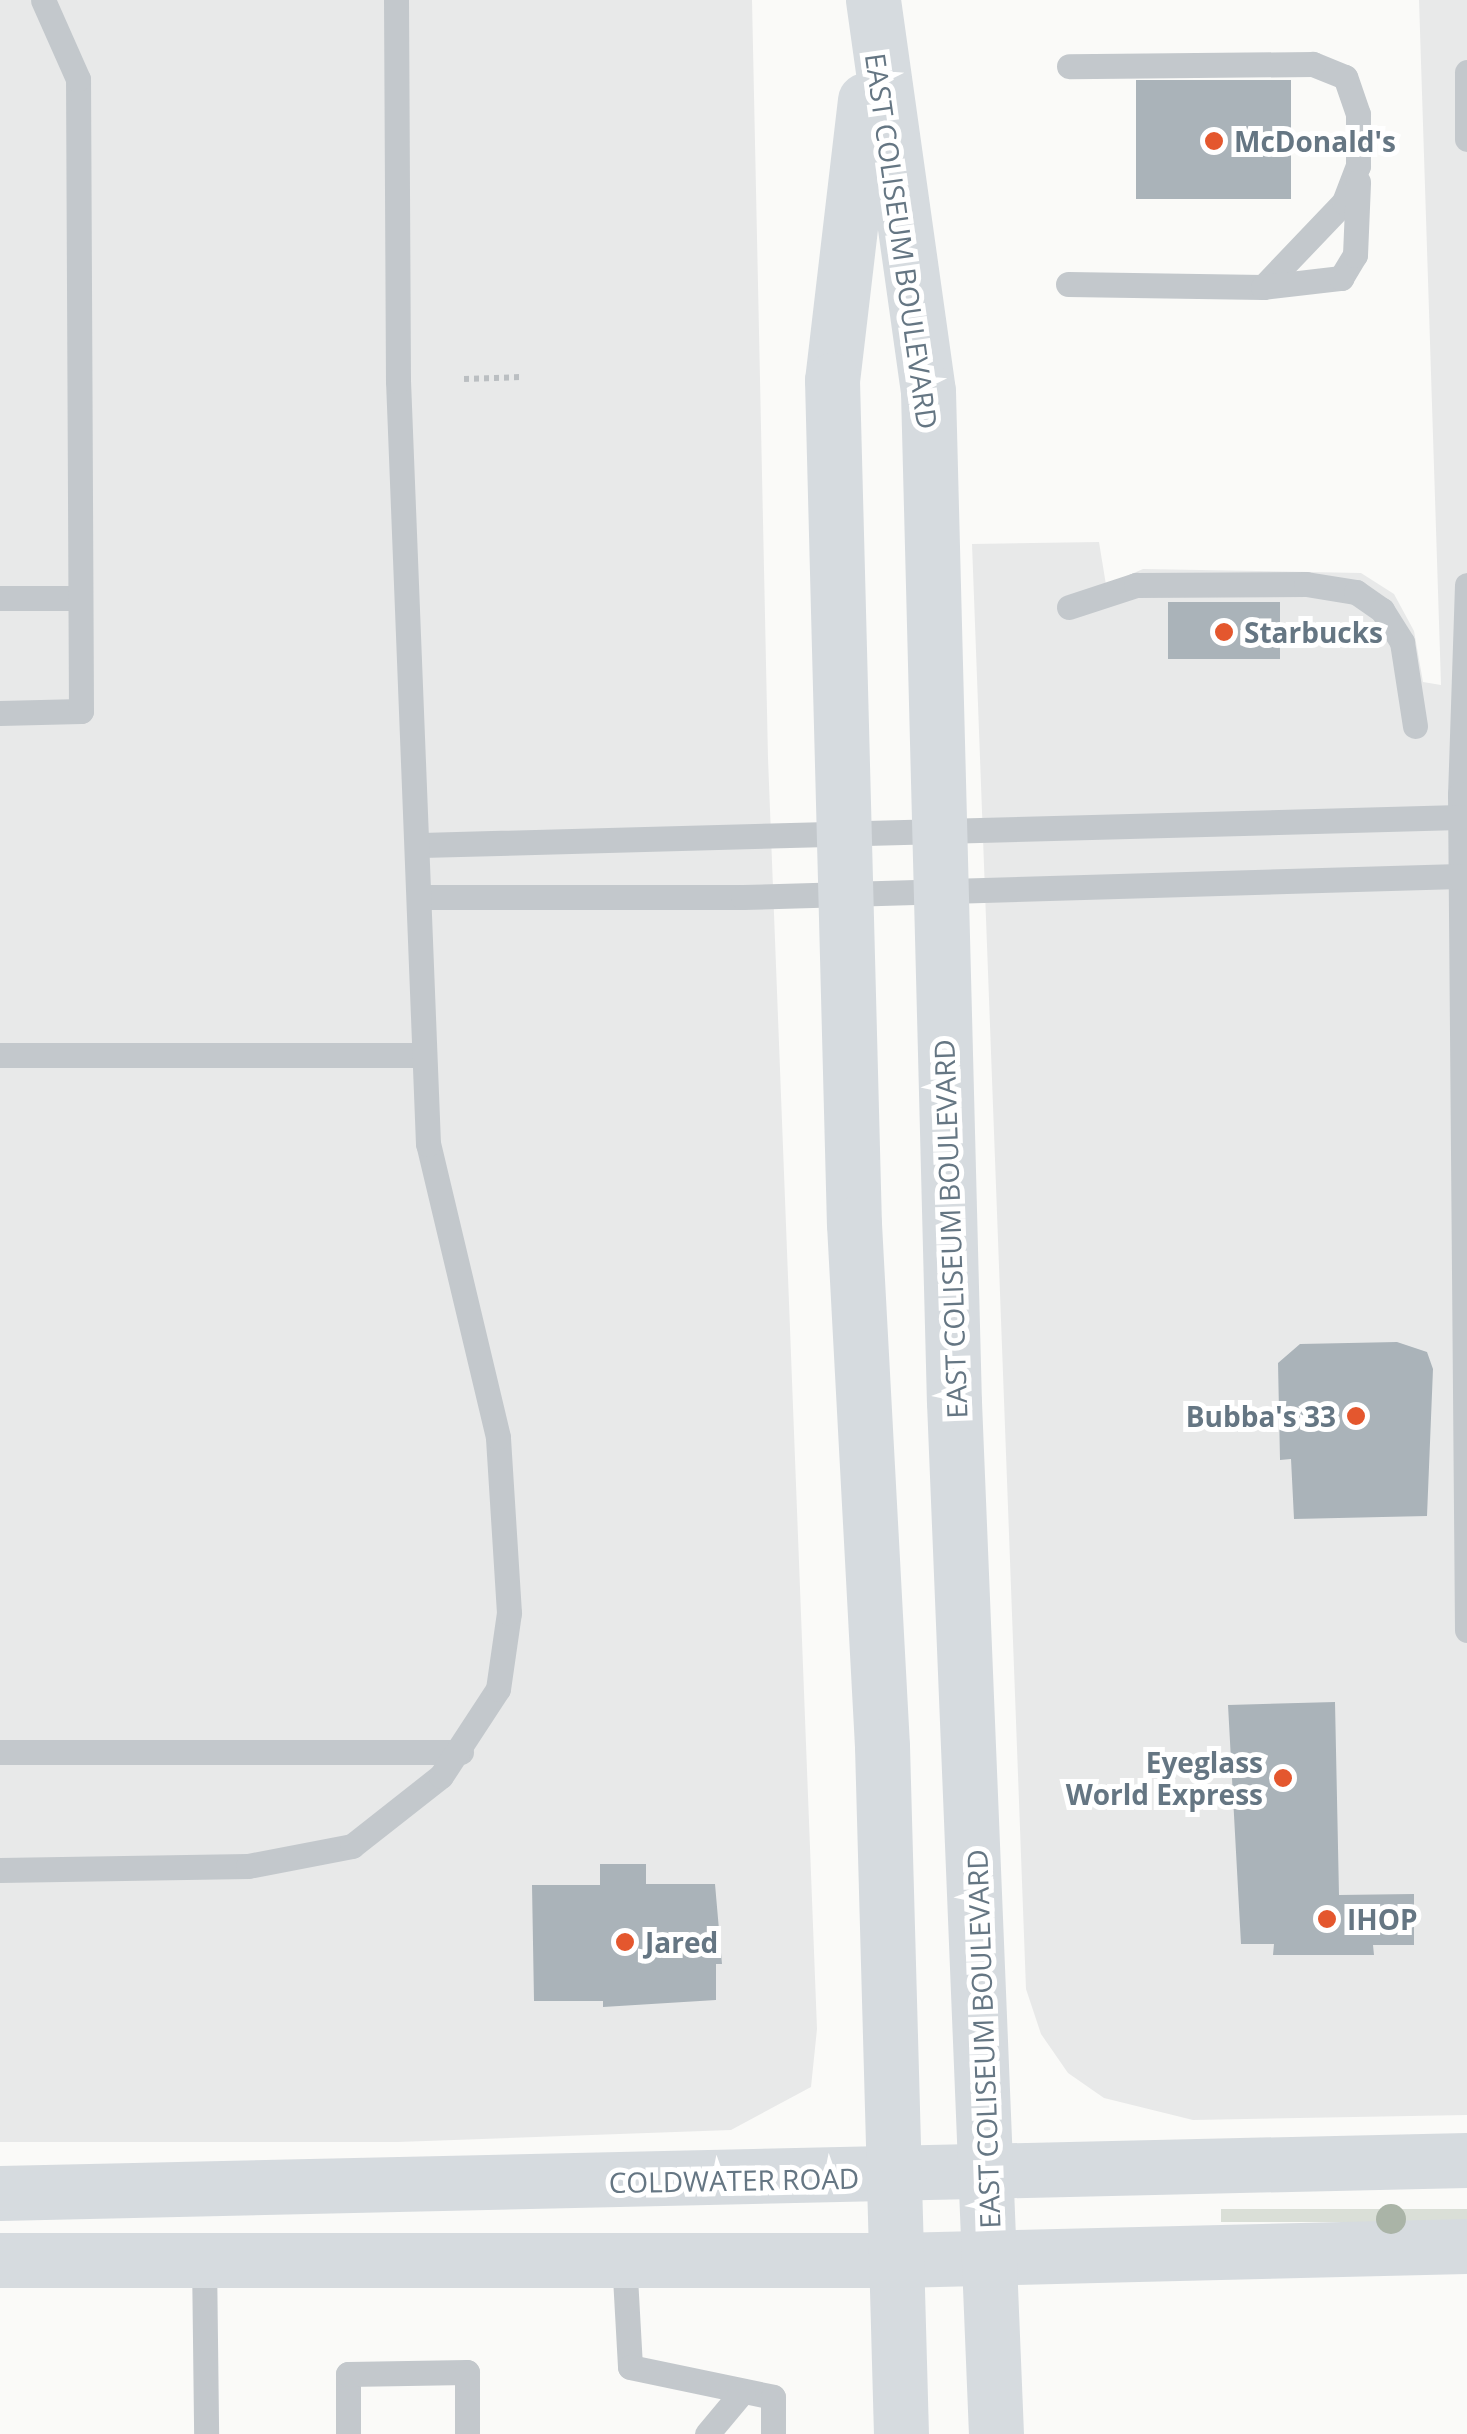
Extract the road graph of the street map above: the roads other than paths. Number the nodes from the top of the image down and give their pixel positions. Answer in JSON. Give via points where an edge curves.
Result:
{"nodes":[{"id":1,"x":43,"y":0,"type":"edge"},
{"id":2,"x":396,"y":0,"type":"edge"},
{"id":3,"x":873,"y":14,"type":"edge"},
{"id":4,"x":1069,"y":66,"type":"dead end"},
{"id":5,"x":1467,"y":72,"type":"edge"},
{"id":6,"x":1467,"y":139,"type":"edge"},
{"id":7,"x":1358,"y":166,"type":"junction"},
{"id":8,"x":1068,"y":284,"type":"dead end"},
{"id":9,"x":1263,"y":287,"type":"junction"},
{"id":10,"x":1467,"y":585,"type":"edge"},
{"id":11,"x":0,"y":598,"type":"edge"},
{"id":12,"x":78,"y":598,"type":"junction"},
{"id":13,"x":1069,"y":607,"type":"dead end"},
{"id":14,"x":0,"y":713,"type":"edge"},
{"id":15,"x":1415,"y":726,"type":"dead end"},
{"id":16,"x":1460,"y":817,"type":"junction"},
{"id":17,"x":939,"y":834,"type":"junction"},
{"id":18,"x":844,"y":837,"type":"junction"},
{"id":19,"x":420,"y":845,"type":"junction"},
{"id":20,"x":1460,"y":876,"type":"junction"},
{"id":21,"x":941,"y":888,"type":"junction"},
{"id":22,"x":845,"y":892,"type":"junction"},
{"id":23,"x":422,"y":897,"type":"junction"},
{"id":24,"x":0,"y":1054,"type":"edge"},
{"id":25,"x":424,"y":1056,"type":"junction"},
{"id":26,"x":1467,"y":1630,"type":"edge"},
{"id":27,"x":0,"y":1752,"type":"edge"},
{"id":28,"x":461,"y":1752,"type":"junction"},
{"id":29,"x":0,"y":1870,"type":"edge"},
{"id":30,"x":1467,"y":2160,"type":"edge"},
{"id":31,"x":989,"y":2168,"type":"junction"},
{"id":32,"x":897,"y":2176,"type":"junction"},
{"id":33,"x":0,"y":2193,"type":"edge"},
{"id":34,"x":1467,"y":2246,"type":"edge"},
{"id":35,"x":204,"y":2258,"type":"junction"},
{"id":36,"x":992,"y":2258,"type":"junction"},
{"id":37,"x":624,"y":2259,"type":"junction"},
{"id":38,"x":0,"y":2260,"type":"edge"},
{"id":39,"x":898,"y":2260,"type":"junction"},
{"id":40,"x":743,"y":2391,"type":"junction"},
{"id":41,"x":206,"y":2434,"type":"edge"},
{"id":42,"x":348,"y":2434,"type":"edge"},
{"id":43,"x":468,"y":2434,"type":"edge"},
{"id":44,"x":707,"y":2434,"type":"edge"},
{"id":45,"x":772,"y":2434,"type":"edge"},
{"id":46,"x":900,"y":2434,"type":"edge"},
{"id":47,"x":996,"y":2434,"type":"edge"}],
"edges":[{"from":1,"to":12,"type":"lane","via":[[78,79]]},
{"from":2,"to":19,"type":"lane","via":[[399,398]]},
{"from":3,"to":17,"type":"main road","name":"EAST COLISEUM BOULEVARD","via":[[928,391]]},
{"from":3,"to":18,"type":"main road","name":"EAST COLISEUM BOULEVARD","via":[[832,380]]},
{"from":4,"to":7,"type":"lane","via":[[1313,64],[1345,77],[1358,114]]},
{"from":5,"to":6,"type":"lane"},
{"from":7,"to":9,"type":"lane","via":[[1344,202]]},
{"from":7,"to":9,"type":"lane","via":[[1355,255],[1341,278]]},
{"from":8,"to":9,"type":"lane"},
{"from":10,"to":16,"type":"lane"},
{"from":11,"to":12,"type":"lane"},
{"from":12,"to":14,"type":"lane","via":[[81,711]]},
{"from":13,"to":15,"type":"lane","via":[[1136,585],[1306,584],[1356,592],[1382,610],[1402,642]]},
{"from":16,"to":17,"type":"lane"},
{"from":16,"to":20,"type":"lane"},
{"from":17,"to":18,"type":"lane"},
{"from":17,"to":21,"type":"main road","name":"EAST COLISEUM BOULEVARD"},
{"from":18,"to":19,"type":"lane"},
{"from":18,"to":22,"type":"main road","name":"EAST COLISEUM BOULEVARD"},
{"from":19,"to":23,"type":"lane"},
{"from":20,"to":21,"type":"lane"},
{"from":20,"to":26,"type":"lane"},
{"from":21,"to":22,"type":"lane"},
{"from":21,"to":31,"type":"main road","name":"EAST COLISEUM BOULEVARD","via":[[954,1402]]},
{"from":22,"to":23,"type":"lane"},
{"from":22,"to":32,"type":"main road","name":"EAST COLISEUM BOULEVARD"},
{"from":23,"to":25,"type":"lane"},
{"from":24,"to":25,"type":"lane"},
{"from":25,"to":28,"type":"lane","via":[[428,1144],[498,1437],[509,1613],[498,1690]]},
{"from":27,"to":28,"type":"lane"},
{"from":28,"to":29,"type":"lane","via":[[352,1846],[248,1866]]},
{"from":30,"to":31,"type":"main road","name":"COLDWATER ROAD"},
{"from":31,"to":32,"type":"main road","name":"COLDWATER ROAD"},
{"from":31,"to":36,"type":"main road","name":"EAST COLISEUM BOULEVARD"},
{"from":32,"to":33,"type":"main road","name":"COLDWATER ROAD"},
{"from":32,"to":39,"type":"main road","name":"EAST COLISEUM BOULEVARD"},
{"from":34,"to":36,"type":"main road"},
{"from":35,"to":37,"type":"main road"},
{"from":35,"to":38,"type":"main road"},
{"from":35,"to":41,"type":"lane"},
{"from":36,"to":39,"type":"main road"},
{"from":36,"to":47,"type":"main road","name":"EAST COLISEUM BOULEVARD"},
{"from":37,"to":39,"type":"main road"},
{"from":37,"to":40,"type":"lane","via":[[630,2368]]},
{"from":39,"to":46,"type":"main road","name":"EAST COLISEUM BOULEVARD"},
{"from":40,"to":44,"type":"lane"},
{"from":40,"to":45,"type":"lane","via":[[773,2397]]},
{"from":42,"to":43,"type":"lane","via":[[348,2374],[467,2372]]}]}
